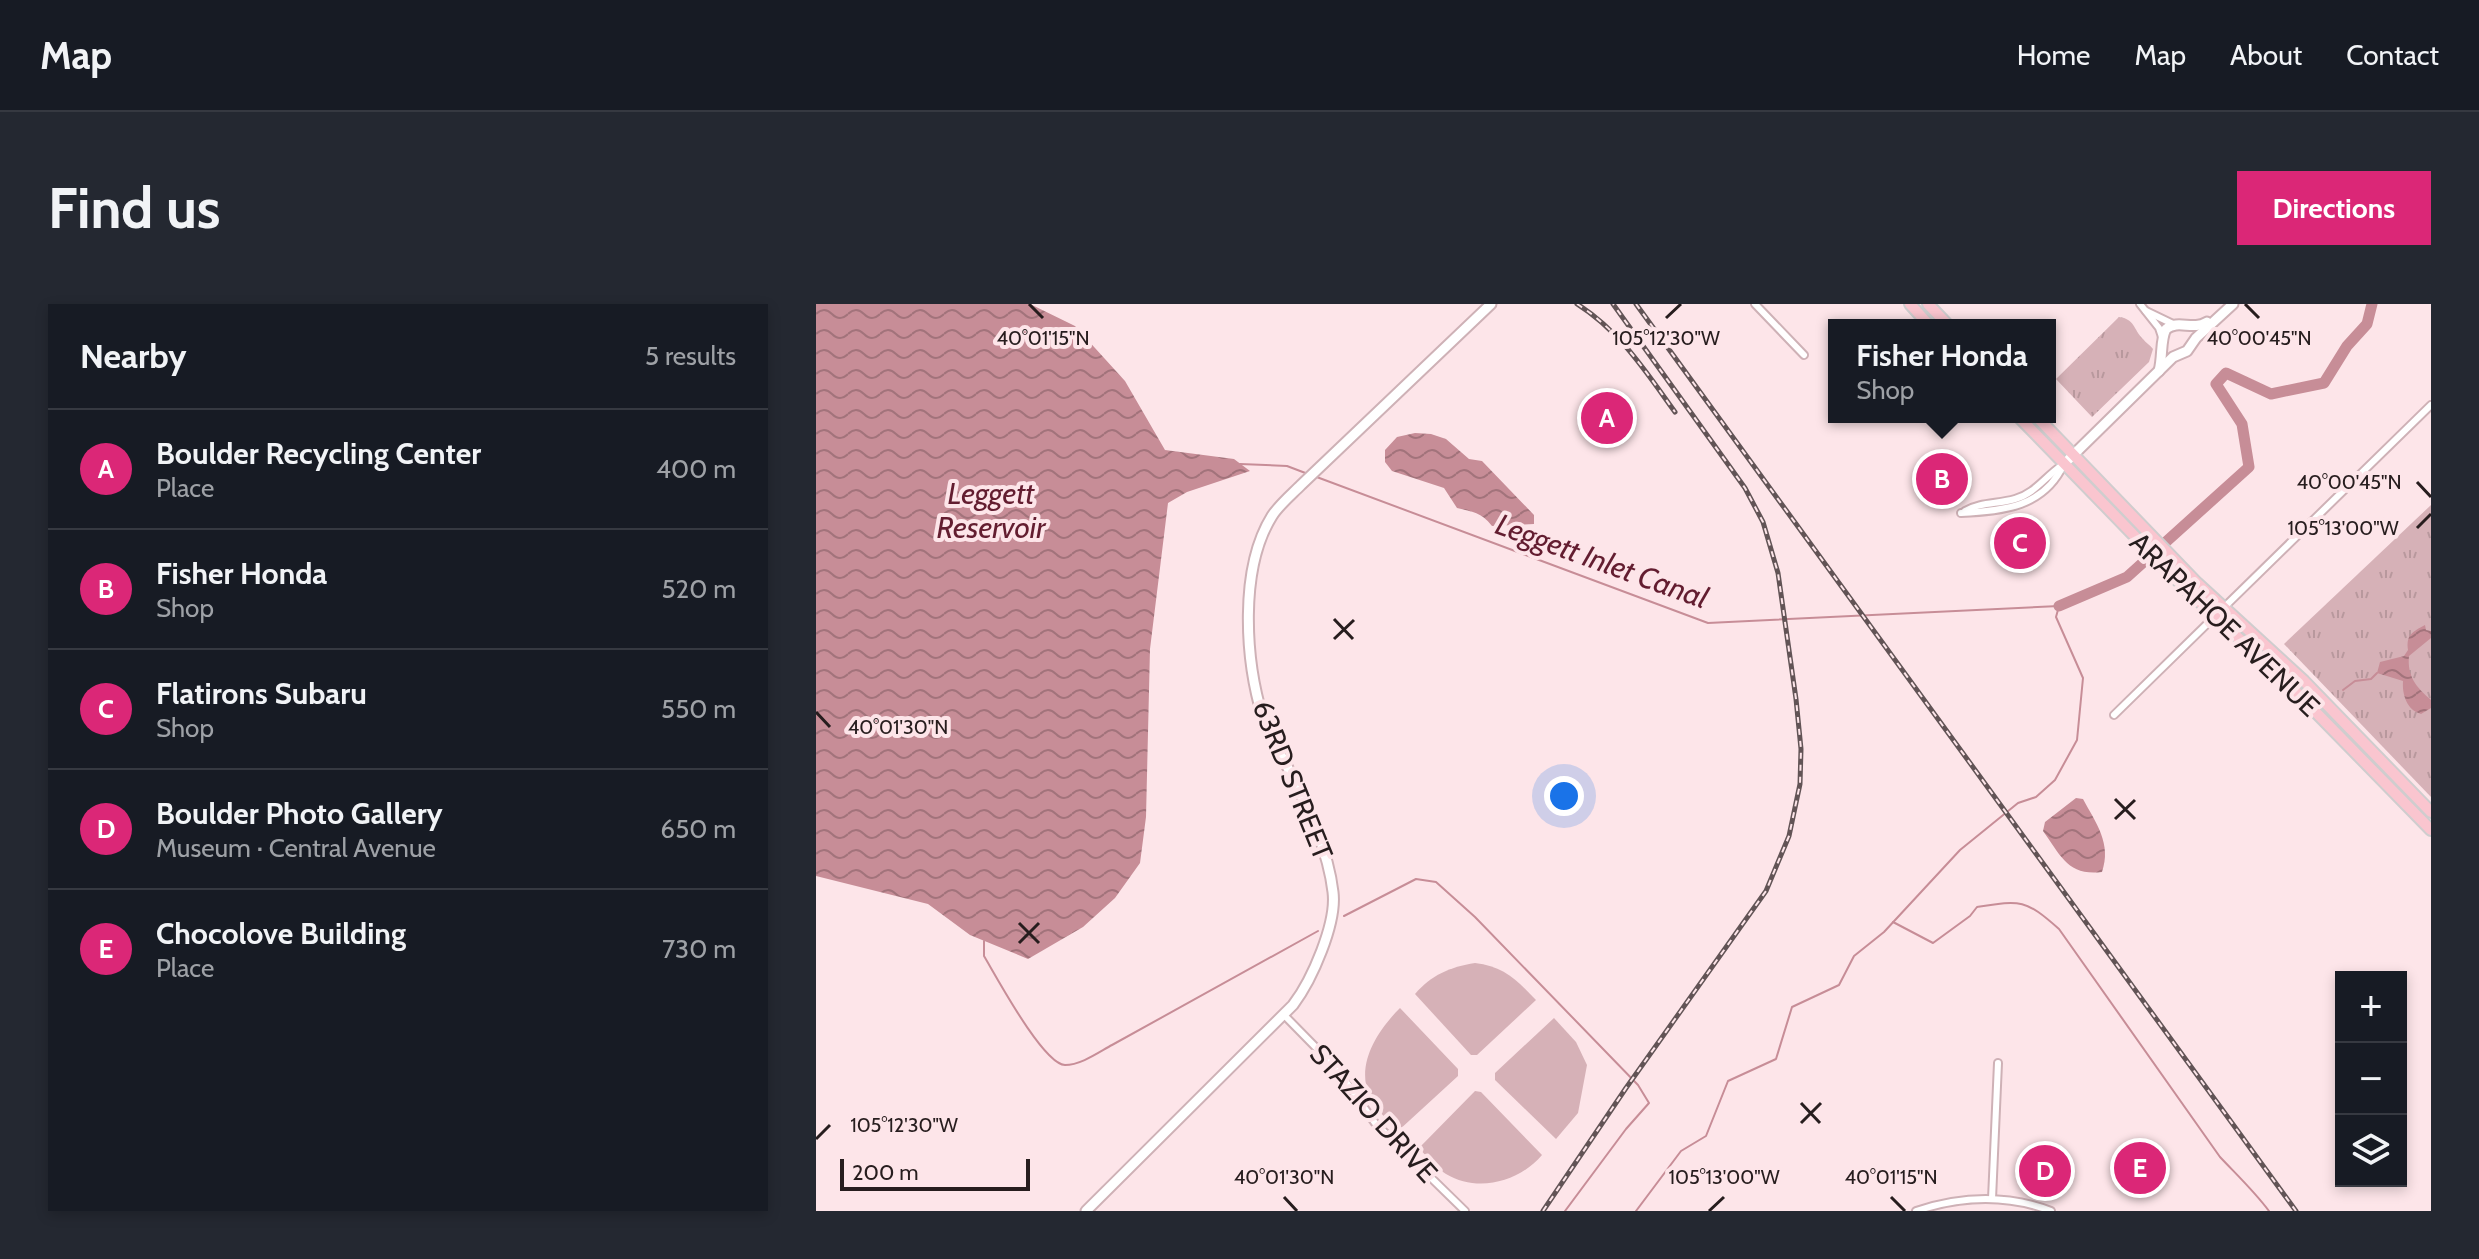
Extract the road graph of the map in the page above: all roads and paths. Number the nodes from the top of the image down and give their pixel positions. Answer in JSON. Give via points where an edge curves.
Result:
{"nodes":[{"id":1,"x":1491,"y":304,"type":"edge"},
{"id":2,"x":1755,"y":304,"type":"edge"},
{"id":3,"x":1910,"y":304,"type":"edge"},
{"id":4,"x":1928,"y":304,"type":"edge"},
{"id":5,"x":2230,"y":304,"type":"edge"},
{"id":6,"x":2141,"y":307,"type":"edge"},
{"id":7,"x":1924,"y":319,"type":"edge"},
{"id":8,"x":1942,"y":319,"type":"edge"},
{"id":9,"x":2173,"y":324,"type":"junction"},
{"id":10,"x":2184,"y":325,"type":"junction"},
{"id":11,"x":2163,"y":341,"type":"junction"},
{"id":12,"x":2192,"y":342,"type":"junction"},
{"id":13,"x":2177,"y":354,"type":"junction"},
{"id":14,"x":1804,"y":355,"type":"dead end"},
{"id":15,"x":2158,"y":375,"type":"junction"},
{"id":16,"x":2431,"y":405,"type":"edge"},
{"id":17,"x":2025,"y":423,"type":"edge"},
{"id":18,"x":2043,"y":423,"type":"edge"},
{"id":19,"x":2073,"y":455,"type":"junction"},
{"id":20,"x":2064,"y":464,"type":"junction"},
{"id":21,"x":2223,"y":608,"type":"junction"},
{"id":22,"x":2215,"y":618,"type":"junction"},
{"id":23,"x":2114,"y":715,"type":"dead end"},
{"id":24,"x":2431,"y":812,"type":"edge"},
{"id":25,"x":2431,"y":830,"type":"edge"},
{"id":26,"x":1284,"y":1015,"type":"junction"},
{"id":27,"x":1998,"y":1063,"type":"dead end"},
{"id":28,"x":1992,"y":1199,"type":"junction"},
{"id":29,"x":1086,"y":1211,"type":"edge"},
{"id":30,"x":1465,"y":1211,"type":"edge"},
{"id":31,"x":1916,"y":1211,"type":"edge"},
{"id":32,"x":2051,"y":1211,"type":"edge"}],
"edges":[{"from":1,"to":26,"type":"street","name":"63RD STREET","via":[[1275,511],[1254,560],[1250,641],[1263,718],[1311,817],[1334,895],[1316,964]]},
{"from":2,"to":14,"type":"street"},
{"from":3,"to":7,"type":"main road"},
{"from":4,"to":8,"type":"main road"},
{"from":5,"to":10,"type":"street","via":[[2202,325]]},
{"from":5,"to":12,"type":"street"},
{"from":6,"to":9,"type":"street"},
{"from":6,"to":11,"type":"street"},
{"from":9,"to":10,"type":"street"},
{"from":9,"to":11,"type":"street"},
{"from":10,"to":12,"type":"street"},
{"from":11,"to":13,"type":"street"},
{"from":11,"to":15,"type":"street"},
{"from":12,"to":13,"type":"street"},
{"from":13,"to":15,"type":"street"},
{"from":15,"to":19,"type":"street"},
{"from":16,"to":21,"type":"street"},
{"from":17,"to":20,"type":"main road","name":"ARAPAHOE AVENUE"},
{"from":18,"to":19,"type":"main road","name":"ARAPAHOE AVENUE"},
{"from":19,"to":20,"type":"street"},
{"from":19,"to":21,"type":"main road","name":"ARAPAHOE AVENUE"},
{"from":20,"to":20,"type":"street","via":[[2028,494],[1961,513],[2029,502],[2058,477]]},
{"from":20,"to":22,"type":"main road","name":"ARAPAHOE AVENUE"},
{"from":21,"to":22,"type":"street"},
{"from":21,"to":24,"type":"main road","name":"ARAPAHOE AVENUE","via":[[2311,688]]},
{"from":22,"to":23,"type":"street"},
{"from":22,"to":25,"type":"main road","name":"ARAPAHOE AVENUE"},
{"from":26,"to":29,"type":"street","name":"63RD STREET"},
{"from":26,"to":30,"type":"street","name":"STAZIO DRIVE","via":[[1337,1069],[1375,1123]]},
{"from":27,"to":28,"type":"street"},
{"from":28,"to":31,"type":"street","via":[[1962,1199]]},
{"from":28,"to":32,"type":"street"}]}
